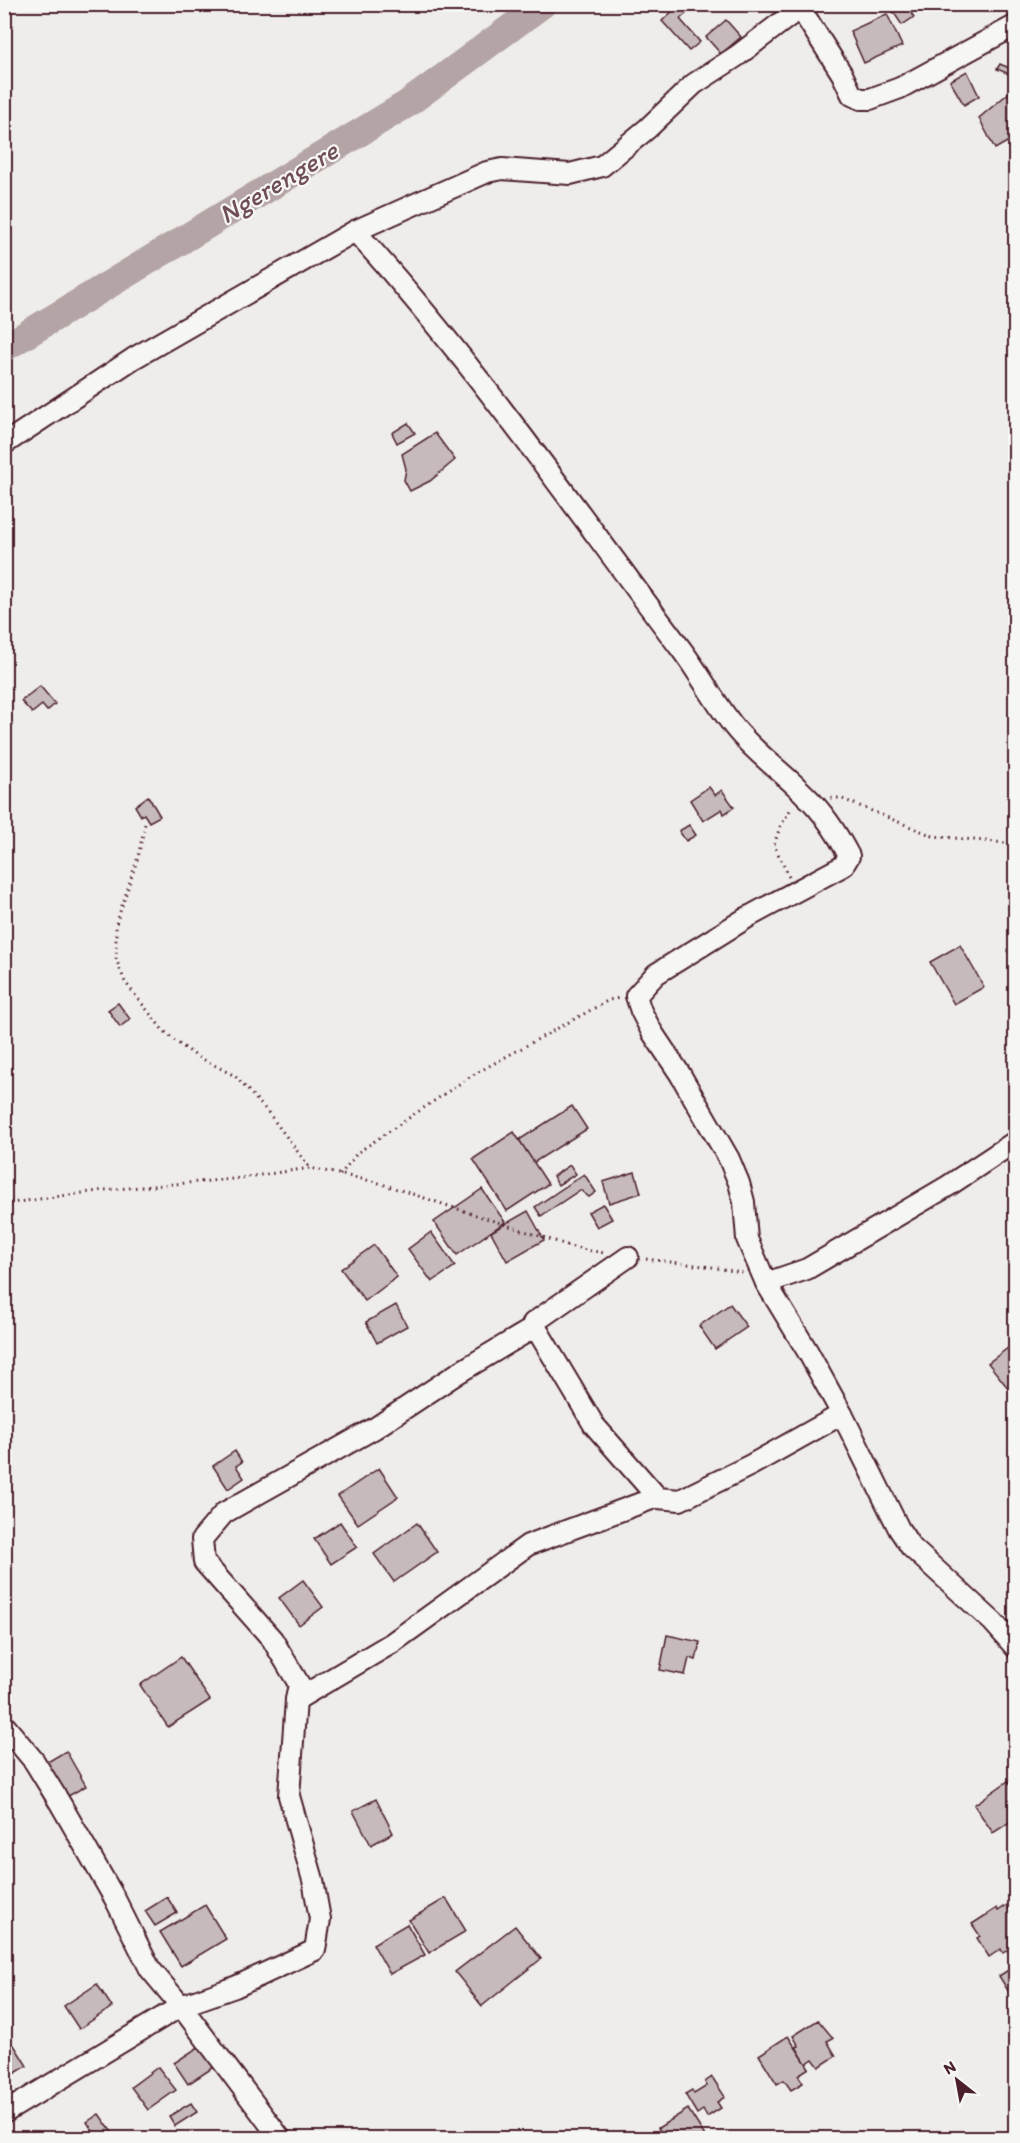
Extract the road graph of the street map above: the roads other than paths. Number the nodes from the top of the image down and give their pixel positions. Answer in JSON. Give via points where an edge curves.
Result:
{"nodes":[{"id":1,"x":801,"y":6,"type":"edge"},
{"id":2,"x":1016,"y":25,"type":"edge"},
{"id":3,"x":355,"y":231,"type":"junction"},
{"id":4,"x":4,"y":444,"type":"edge"},
{"id":5,"x":1016,"y":1140,"type":"edge"},
{"id":6,"x":628,"y":1257,"type":"road end"},
{"id":7,"x":765,"y":1279,"type":"junction"},
{"id":8,"x":535,"y":1327,"type":"junction"},
{"id":9,"x":842,"y":1414,"type":"junction"},
{"id":10,"x":657,"y":1497,"type":"junction"},
{"id":11,"x":1016,"y":1648,"type":"edge"},
{"id":12,"x":296,"y":1700,"type":"junction"},
{"id":13,"x":4,"y":1725,"type":"edge"},
{"id":14,"x":181,"y":2006,"type":"junction"},
{"id":15,"x":4,"y":2113,"type":"edge"},
{"id":16,"x":280,"y":2139,"type":"edge"}],
"edges":[{"from":1,"to":2,"type":"street","via":[[852,95],[861,99],[900,88]]},
{"from":1,"to":3,"type":"street","via":[[694,84],[602,166],[570,174],[502,169],[487,172]]},
{"from":3,"to":4,"type":"street","via":[[134,358]]},
{"from":3,"to":7,"type":"street","via":[[404,285],[576,507],[735,728],[803,793],[839,837],[849,856],[843,866],[748,917],[656,974],[636,996],[652,1032],[736,1175],[744,1202],[747,1239]]},
{"from":5,"to":7,"type":"street","via":[[948,1186],[807,1269]]},
{"from":6,"to":8,"type":"street","via":[[533,1323]]},
{"from":7,"to":9,"type":"street"},
{"from":8,"to":10,"type":"street","via":[[594,1425]]},
{"from":8,"to":12,"type":"street","via":[[375,1428],[224,1513],[202,1539],[204,1562],[272,1639],[299,1684]]},
{"from":9,"to":10,"type":"street","via":[[680,1500]]},
{"from":9,"to":11,"type":"street","via":[[911,1547]]},
{"from":10,"to":12,"type":"street","via":[[528,1545],[392,1643]]},
{"from":12,"to":14,"type":"street","via":[[289,1796],[320,1919],[315,1950]]},
{"from":13,"to":14,"type":"street","via":[[34,1761],[60,1803],[150,1969]]},
{"from":14,"to":15,"type":"street"},
{"from":14,"to":16,"type":"street"}]}
